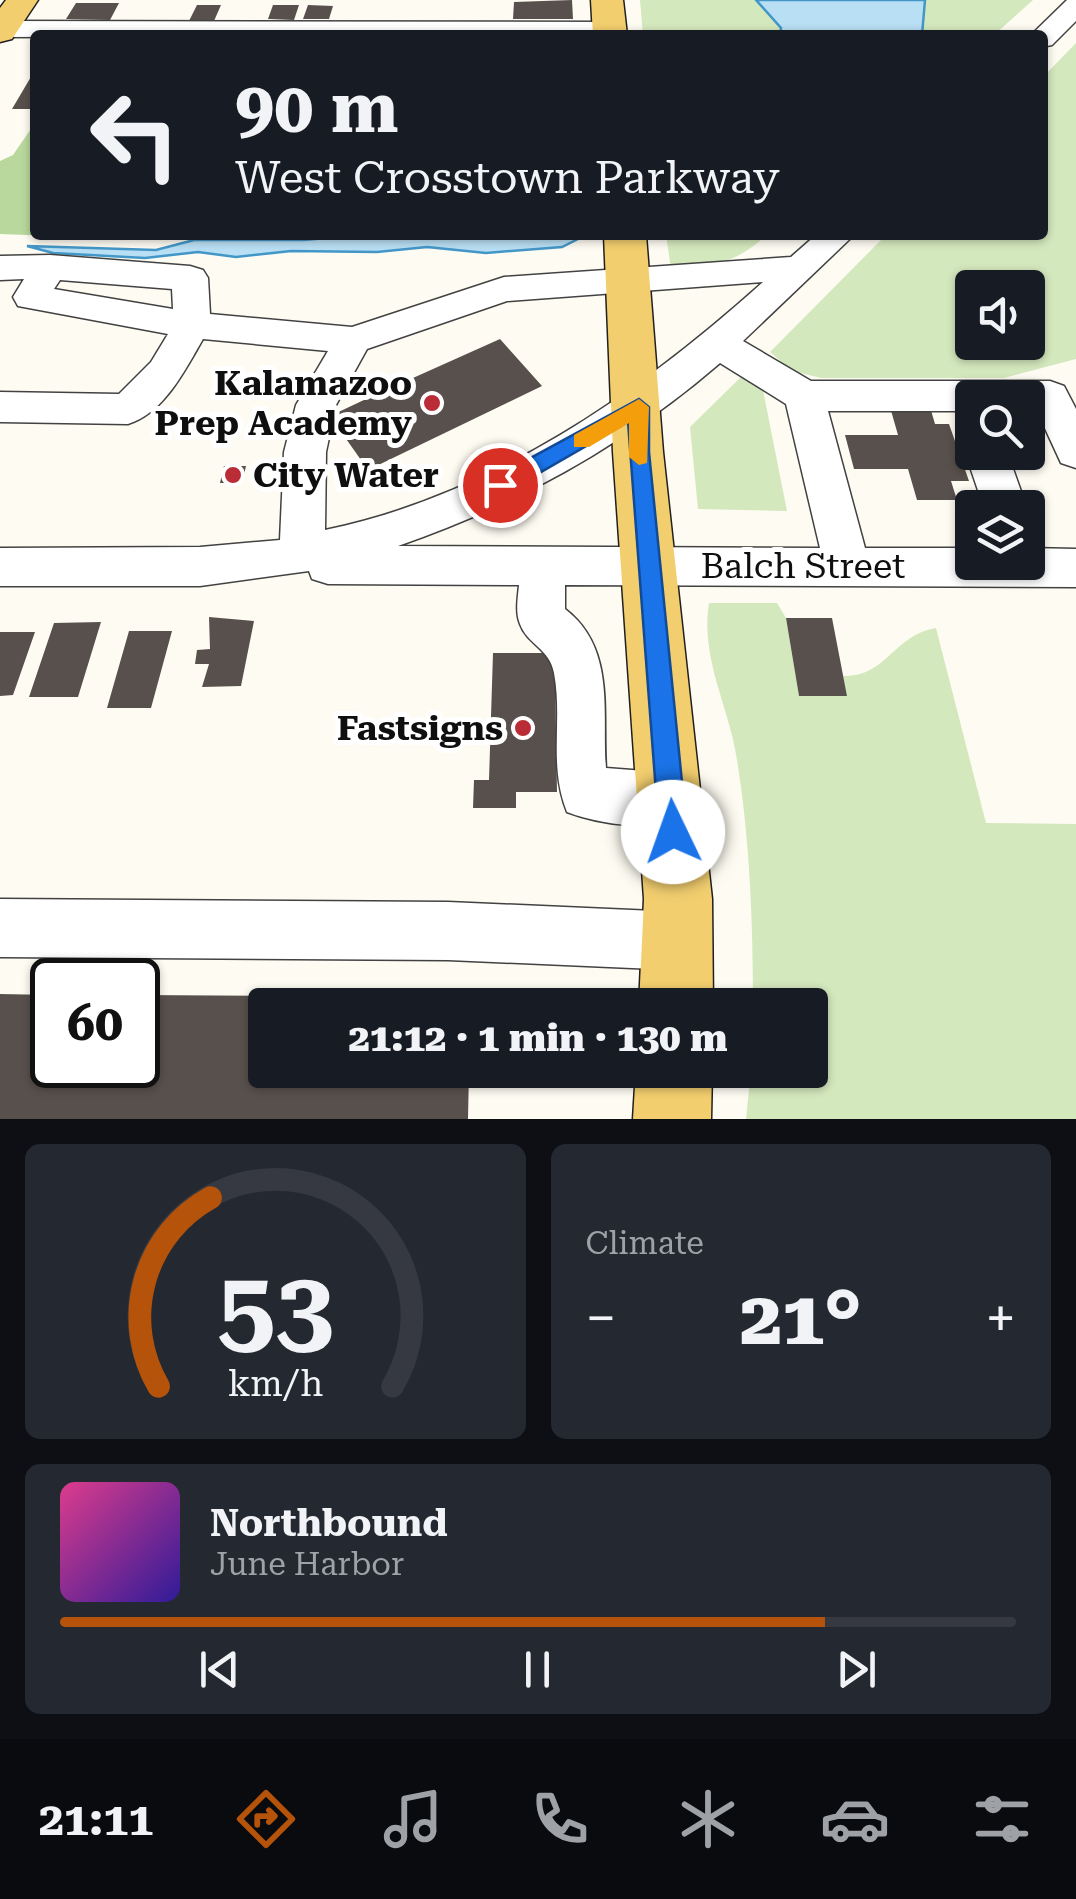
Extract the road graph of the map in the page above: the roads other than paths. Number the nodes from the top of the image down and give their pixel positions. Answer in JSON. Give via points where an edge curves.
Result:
{"nodes":[{"id":1,"x":22,"y":0,"type":"edge"},
{"id":2,"x":421,"y":2,"type":"edge"},
{"id":3,"x":1076,"y":6,"type":"edge"},
{"id":4,"x":609,"y":22,"type":"edge"},
{"id":5,"x":1,"y":30,"type":"edge"},
{"id":6,"x":30,"y":30,"type":"edge"},
{"id":7,"x":488,"y":30,"type":"joint"},
{"id":8,"x":1048,"y":33,"type":"edge"},
{"id":9,"x":831,"y":240,"type":"edge"},
{"id":10,"x":628,"y":257,"type":"edge"},
{"id":11,"x":0,"y":268,"type":"edge"},
{"id":12,"x":800,"y":268,"type":"junction"},
{"id":13,"x":192,"y":326,"type":"junction"},
{"id":14,"x":353,"y":340,"type":"junction"},
{"id":15,"x":715,"y":342,"type":"junction"},
{"id":16,"x":804,"y":396,"type":"junction"},
{"id":17,"x":1063,"y":396,"type":"edge"},
{"id":18,"x":955,"y":406,"type":"edge"},
{"id":19,"x":0,"y":407,"type":"edge"},
{"id":20,"x":639,"y":407,"type":"junction"},
{"id":21,"x":1076,"y":452,"type":"edge"},
{"id":22,"x":302,"y":552,"type":"junction"},
{"id":23,"x":230,"y":565,"type":"junction"},
{"id":24,"x":542,"y":565,"type":"junction"},
{"id":25,"x":649,"y":565,"type":"junction"},
{"id":26,"x":955,"y":565,"type":"edge"},
{"id":27,"x":848,"y":566,"type":"junction"},
{"id":28,"x":1045,"y":566,"type":"edge"},
{"id":29,"x":0,"y":567,"type":"edge"},
{"id":30,"x":1076,"y":568,"type":"edge"},
{"id":31,"x":671,"y":799,"type":"junction"},
{"id":32,"x":0,"y":928,"type":"edge"},
{"id":33,"x":677,"y":941,"type":"junction"},
{"id":34,"x":676,"y":988,"type":"edge"},
{"id":35,"x":673,"y":1088,"type":"edge"},
{"id":36,"x":672,"y":1119,"type":"edge"}],
"edges":[{"from":1,"to":5,"type":"main road"},
{"from":2,"to":7,"type":"street","via":[[479,9],[487,14]]},
{"from":3,"to":8,"type":"street"},
{"from":4,"to":7,"type":"street"},
{"from":5,"to":6,"type":"street"},
{"from":9,"to":12,"type":"street"},
{"from":10,"to":12,"type":"street"},
{"from":10,"to":14,"type":"street","via":[[504,289]]},
{"from":10,"to":20,"type":"main road"},
{"from":11,"to":13,"type":"street","via":[[50,267],[30,296]]},
{"from":12,"to":15,"type":"street"},
{"from":13,"to":14,"type":"street"},
{"from":13,"to":19,"type":"street","via":[[165,372],[128,409]]},
{"from":14,"to":22,"type":"street","via":[[316,405],[305,452]]},
{"from":15,"to":16,"type":"street"},
{"from":15,"to":20,"type":"street"},
{"from":16,"to":18,"type":"street"},
{"from":16,"to":27,"type":"street"},
{"from":17,"to":21,"type":"street"},
{"from":20,"to":22,"type":"street","via":[[456,506],[372,537]]},
{"from":20,"to":25,"type":"main road"},
{"from":22,"to":23,"type":"street"},
{"from":23,"to":24,"type":"street","name":"Balch Street"},
{"from":23,"to":29,"type":"street"},
{"from":24,"to":25,"type":"street","name":"Balch Street"},
{"from":24,"to":31,"type":"street","via":[[540,620],[565,633],[577,660],[578,772],[586,793]]},
{"from":25,"to":27,"type":"street","name":"Balch Street"},
{"from":25,"to":31,"type":"main road"},
{"from":26,"to":27,"type":"street","name":"Balch Street"},
{"from":28,"to":30,"type":"street","name":"Balch Street"},
{"from":31,"to":33,"type":"main road"},
{"from":32,"to":33,"type":"street","via":[[448,931]]},
{"from":33,"to":34,"type":"main road"},
{"from":35,"to":36,"type":"main road"}]}
